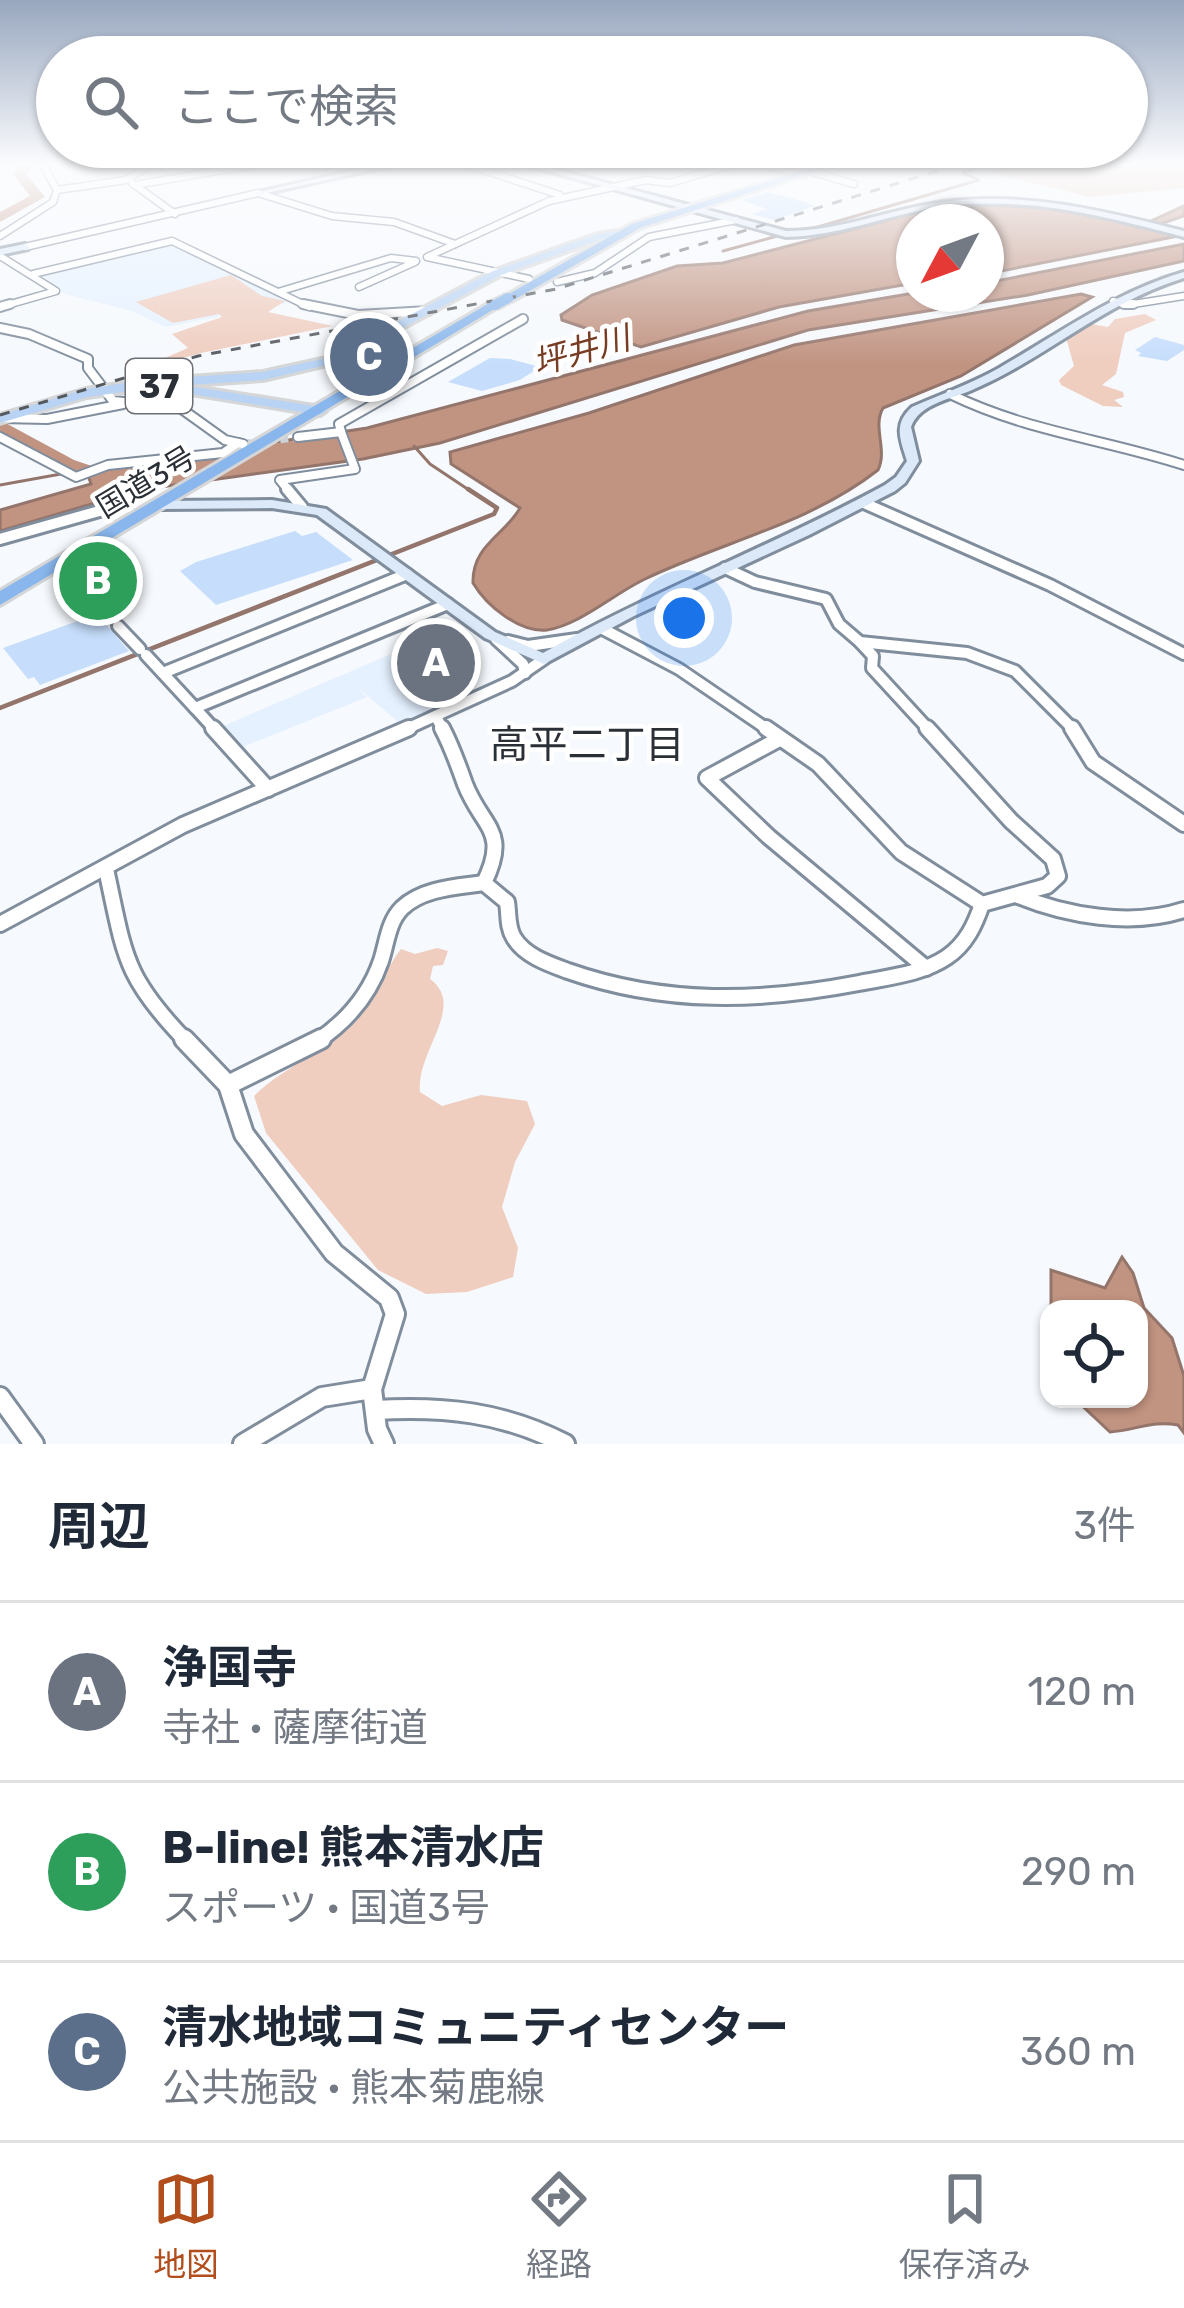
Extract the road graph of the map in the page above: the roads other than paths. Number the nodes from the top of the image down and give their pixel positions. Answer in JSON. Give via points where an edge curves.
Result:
{"nodes":[{"id":1,"x":101,"y":230,"type":"edge"},
{"id":2,"x":417,"y":230,"type":"edge"},
{"id":3,"x":483,"y":230,"type":"edge"},
{"id":4,"x":627,"y":230,"type":"edge"},
{"id":5,"x":639,"y":230,"type":"edge"},
{"id":6,"x":683,"y":230,"type":"edge"},
{"id":7,"x":770,"y":230,"type":"edge"},
{"id":8,"x":838,"y":230,"type":"edge"},
{"id":9,"x":617,"y":234,"type":"junction"},
{"id":10,"x":455,"y":244,"type":"junction"},
{"id":11,"x":25,"y":247,"type":"joint"},
{"id":12,"x":0,"y":254,"type":"edge"},
{"id":13,"x":428,"y":257,"type":"junction"},
{"id":14,"x":416,"y":261,"type":"junction"},
{"id":15,"x":33,"y":274,"type":"junction"},
{"id":16,"x":496,"y":274,"type":"junction"},
{"id":17,"x":1184,"y":275,"type":"edge"},
{"id":18,"x":529,"y":279,"type":"dead end"},
{"id":19,"x":557,"y":283,"type":"dead end"},
{"id":20,"x":359,"y":287,"type":"dead end"},
{"id":21,"x":278,"y":292,"type":"junction"},
{"id":22,"x":1184,"y":296,"type":"edge"},
{"id":23,"x":509,"y":300,"type":"junction"},
{"id":24,"x":1113,"y":301,"type":"junction"},
{"id":25,"x":0,"y":307,"type":"edge"},
{"id":26,"x":428,"y":311,"type":"junction"},
{"id":27,"x":523,"y":319,"type":"dead end"},
{"id":28,"x":0,"y":328,"type":"edge"},
{"id":29,"x":208,"y":386,"type":"junction"},
{"id":30,"x":105,"y":389,"type":"junction"},
{"id":31,"x":950,"y":394,"type":"junction"},
{"id":32,"x":130,"y":403,"type":"junction"},
{"id":33,"x":320,"y":411,"type":"junction"},
{"id":34,"x":0,"y":419,"type":"edge"},
{"id":35,"x":343,"y":430,"type":"junction"},
{"id":36,"x":0,"y":437,"type":"edge"},
{"id":37,"x":298,"y":437,"type":"tunnel mouth"},
{"id":38,"x":245,"y":446,"type":"junction"},
{"id":39,"x":1184,"y":465,"type":"edge"},
{"id":40,"x":170,"y":500,"type":"junction"},
{"id":41,"x":864,"y":503,"type":"junction"},
{"id":42,"x":302,"y":507,"type":"junction"},
{"id":43,"x":110,"y":508,"type":"dead end"},
{"id":44,"x":0,"y":538,"type":"edge"},
{"id":45,"x":724,"y":568,"type":"junction"},
{"id":46,"x":407,"y":574,"type":"junction"},
{"id":47,"x":0,"y":599,"type":"edge"},
{"id":48,"x":448,"y":604,"type":"junction"},
{"id":49,"x":118,"y":626,"type":"dead end"},
{"id":50,"x":601,"y":628,"type":"junction"},
{"id":51,"x":490,"y":634,"type":"junction"},
{"id":52,"x":579,"y":638,"type":"junction"},
{"id":53,"x":860,"y":642,"type":"junction"},
{"id":54,"x":1184,"y":654,"type":"edge"},
{"id":55,"x":544,"y":659,"type":"junction"},
{"id":56,"x":163,"y":673,"type":"junction"},
{"id":57,"x":525,"y":674,"type":"junction"},
{"id":58,"x":195,"y":708,"type":"junction"},
{"id":59,"x":436,"y":717,"type":"junction"},
{"id":60,"x":779,"y":740,"type":"junction"},
{"id":61,"x":268,"y":789,"type":"junction"},
{"id":62,"x":1184,"y":824,"type":"edge"},
{"id":63,"x":106,"y":869,"type":"junction"},
{"id":64,"x":484,"y":883,"type":"junction"},
{"id":65,"x":1016,"y":895,"type":"junction"},
{"id":66,"x":982,"y":904,"type":"junction"},
{"id":67,"x":1184,"y":910,"type":"edge"},
{"id":68,"x":0,"y":923,"type":"edge"},
{"id":69,"x":926,"y":968,"type":"junction"},
{"id":70,"x":228,"y":1084,"type":"junction"},
{"id":71,"x":373,"y":1399,"type":"junction"},
{"id":72,"x":1,"y":1402,"type":"edge"},
{"id":73,"x":34,"y":1444,"type":"edge"},
{"id":74,"x":243,"y":1444,"type":"edge"},
{"id":75,"x":384,"y":1444,"type":"edge"},
{"id":76,"x":565,"y":1444,"type":"edge"}],
"edges":[{"from":1,"to":11,"type":"street"},
{"from":2,"to":10,"type":"street"},
{"from":3,"to":10,"type":"street"},
{"from":4,"to":9,"type":"highway","name":"国道3号"},
{"from":5,"to":23,"type":"highway","name":"国道3号"},
{"from":6,"to":19,"type":"street","via":[[650,237],[595,273]]},
{"from":7,"to":8,"type":"street"},
{"from":9,"to":16,"type":"main road","number":"37"},
{"from":9,"to":23,"type":"highway","name":"国道3号"},
{"from":10,"to":13,"type":"street"},
{"from":11,"to":12,"type":"street"},
{"from":12,"to":15,"type":"street"},
{"from":13,"to":14,"type":"street"},
{"from":13,"to":16,"type":"street"},
{"from":14,"to":20,"type":"street"},
{"from":14,"to":21,"type":"street","via":[[391,258]]},
{"from":15,"to":21,"type":"street","via":[[172,241]]},
{"from":15,"to":25,"type":"street","via":[[56,291]]},
{"from":16,"to":18,"type":"street"},
{"from":16,"to":26,"type":"main road","number":"37"},
{"from":17,"to":24,"type":"street"},
{"from":21,"to":26,"type":"street","via":[[345,314]]},
{"from":22,"to":24,"type":"street"},
{"from":23,"to":33,"type":"highway","name":"国道3号"},
{"from":24,"to":31,"type":"street","via":[[1006,369]]},
{"from":26,"to":29,"type":"main road","number":"37","via":[[349,355]]},
{"from":27,"to":35,"type":"street"},
{"from":28,"to":30,"type":"street","via":[[88,359]]},
{"from":29,"to":30,"type":"main road","number":"37"},
{"from":29,"to":33,"type":"main road","number":"37"},
{"from":30,"to":32,"type":"street","via":[[112,401]]},
{"from":30,"to":34,"type":"main road","number":"37"},
{"from":31,"to":39,"type":"street","via":[[1075,440]]},
{"from":31,"to":41,"type":"street","via":[[907,416],[909,470]]},
{"from":32,"to":34,"type":"street","via":[[63,418]]},
{"from":32,"to":38,"type":"street","via":[[179,406]]},
{"from":33,"to":35,"type":"street"},
{"from":33,"to":38,"type":"highway","name":"国道3号"},
{"from":35,"to":37,"type":"street"},
{"from":35,"to":42,"type":"street","via":[[356,469],[280,480]]},
{"from":36,"to":38,"type":"street","via":[[84,476]]},
{"from":38,"to":40,"type":"highway","name":"国道3号"},
{"from":40,"to":42,"type":"street"},
{"from":40,"to":47,"type":"highway","name":"国道3号"},
{"from":41,"to":45,"type":"street"},
{"from":41,"to":54,"type":"street"},
{"from":42,"to":46,"type":"street","via":[[334,520]]},
{"from":43,"to":44,"type":"street"},
{"from":45,"to":50,"type":"street"},
{"from":45,"to":53,"type":"street","via":[[826,599]]},
{"from":46,"to":48,"type":"street"},
{"from":46,"to":56,"type":"street"},
{"from":48,"to":51,"type":"street"},
{"from":48,"to":58,"type":"street"},
{"from":49,"to":56,"type":"street"},
{"from":50,"to":52,"type":"street"},
{"from":50,"to":60,"type":"street","via":[[679,668]]},
{"from":51,"to":52,"type":"street","via":[[528,646]]},
{"from":51,"to":55,"type":"street"},
{"from":51,"to":57,"type":"street"},
{"from":52,"to":55,"type":"street"},
{"from":53,"to":62,"type":"street","via":[[1002,662],[1060,715],[1093,762]]},
{"from":53,"to":65,"type":"street","via":[[872,668],[1053,859],[1058,876]]},
{"from":55,"to":57,"type":"street"},
{"from":56,"to":58,"type":"street"},
{"from":57,"to":59,"type":"street"},
{"from":58,"to":61,"type":"street"},
{"from":59,"to":61,"type":"street"},
{"from":59,"to":64,"type":"street","via":[[494,829],[496,858]]},
{"from":60,"to":66,"type":"street","via":[[818,764],[901,852]]},
{"from":60,"to":69,"type":"street","via":[[707,778]]},
{"from":61,"to":63,"type":"street"},
{"from":63,"to":68,"type":"street"},
{"from":63,"to":70,"type":"street","via":[[127,967],[170,1029]]},
{"from":64,"to":69,"type":"street","via":[[507,902],[509,931],[535,957],[624,991],[755,998]]},
{"from":64,"to":70,"type":"street","via":[[443,888],[401,907],[353,1012],[326,1038]]},
{"from":65,"to":66,"type":"street"},
{"from":65,"to":67,"type":"street","via":[[1096,913]]},
{"from":66,"to":69,"type":"street","via":[[956,950]]},
{"from":70,"to":71,"type":"street","via":[[244,1134],[334,1252],[389,1298],[395,1314]]},
{"from":71,"to":74,"type":"street","via":[[322,1397]]},
{"from":71,"to":75,"type":"street"},
{"from":71,"to":76,"type":"street","via":[[476,1408]]},
{"from":72,"to":73,"type":"street"}]}
